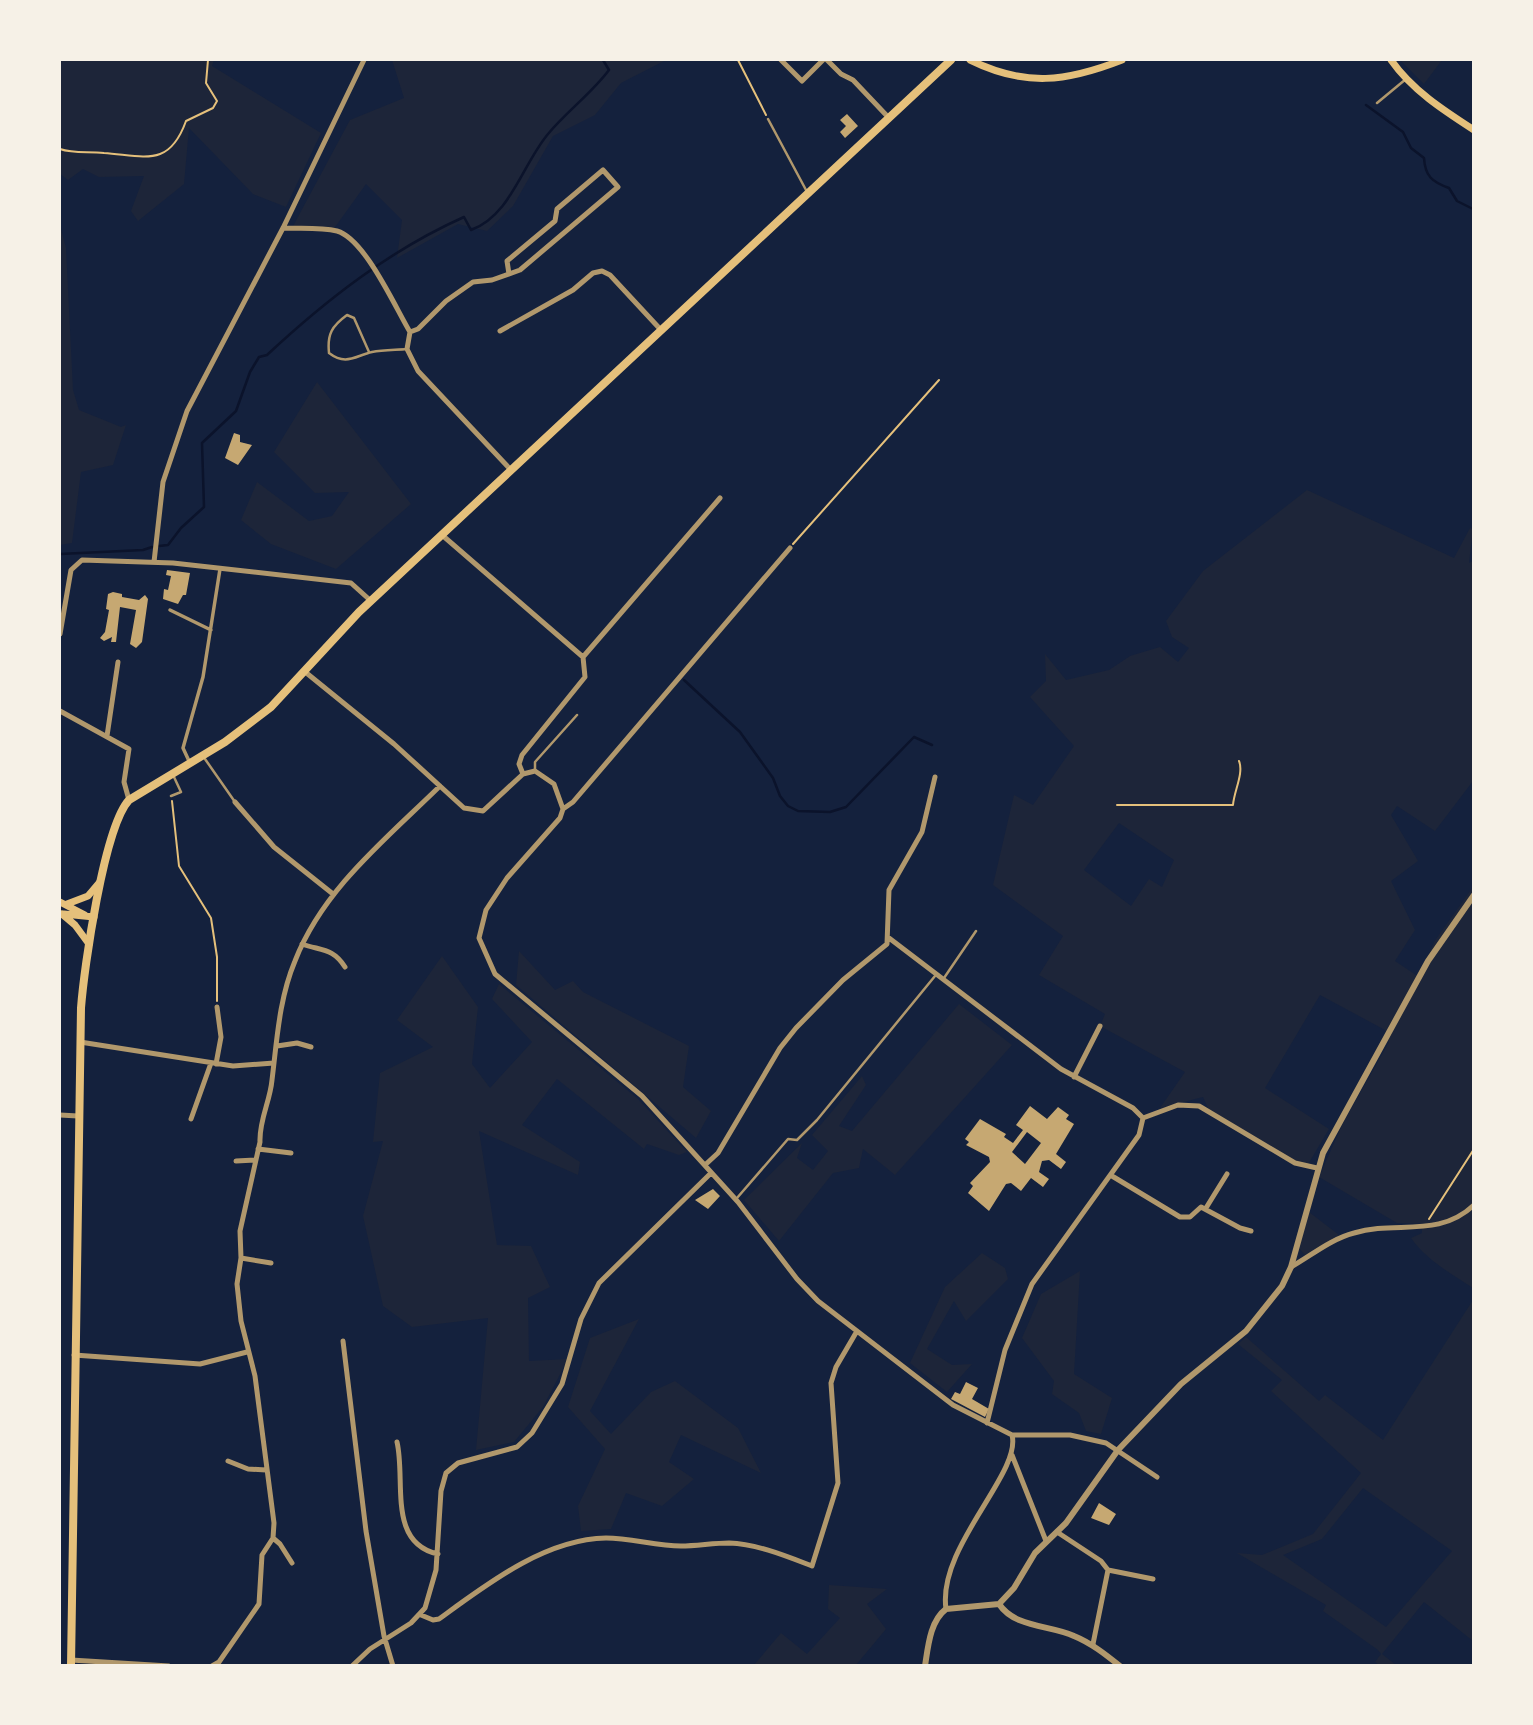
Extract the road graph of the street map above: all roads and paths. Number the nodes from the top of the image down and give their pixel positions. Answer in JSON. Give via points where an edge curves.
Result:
{"nodes":[{"id":1,"x":208,"y":60,"type":"edge"},
{"id":2,"x":363,"y":60,"type":"edge"},
{"id":3,"x":738,"y":60,"type":"edge"},
{"id":4,"x":781,"y":60,"type":"edge"},
{"id":5,"x":825,"y":60,"type":"edge"},
{"id":6,"x":951,"y":60,"type":"edge"},
{"id":7,"x":970,"y":60,"type":"edge"},
{"id":8,"x":1122,"y":60,"type":"edge"},
{"id":9,"x":1391,"y":60,"type":"edge"},
{"id":10,"x":1406,"y":79,"type":"junction"},
{"id":11,"x":1377,"y":103,"type":"dead end"},
{"id":12,"x":889,"y":118,"type":"junction"},
{"id":13,"x":768,"y":119,"type":"joint"},
{"id":14,"x":1474,"y":130,"type":"edge"},
{"id":15,"x":60,"y":149,"type":"edge"},
{"id":16,"x":809,"y":192,"type":"junction"},
{"id":17,"x":283,"y":228,"type":"junction"},
{"id":18,"x":509,"y":274,"type":"junction"},
{"id":19,"x":661,"y":330,"type":"junction"},
{"id":20,"x":500,"y":331,"type":"dead end"},
{"id":21,"x":410,"y":332,"type":"junction"},
{"id":22,"x":407,"y":349,"type":"junction"},
{"id":23,"x":369,"y":352,"type":"junction"},
{"id":24,"x":939,"y":380,"type":"dead end"},
{"id":25,"x":511,"y":470,"type":"junction"},
{"id":26,"x":720,"y":498,"type":"dead end"},
{"id":27,"x":442,"y":535,"type":"junction"},
{"id":28,"x":790,"y":548,"type":"joint"},
{"id":29,"x":155,"y":562,"type":"junction"},
{"id":30,"x":220,"y":569,"type":"junction"},
{"id":31,"x":372,"y":601,"type":"junction"},
{"id":32,"x":170,"y":610,"type":"dead end"},
{"id":33,"x":211,"y":630,"type":"junction"},
{"id":34,"x":60,"y":634,"type":"edge"},
{"id":35,"x":583,"y":657,"type":"junction"},
{"id":36,"x":118,"y":662,"type":"dead end"},
{"id":37,"x":304,"y":671,"type":"junction"},
{"id":38,"x":60,"y":711,"type":"edge"},
{"id":39,"x":577,"y":715,"type":"dead end"},
{"id":40,"x":107,"y":736,"type":"junction"},
{"id":41,"x":203,"y":756,"type":"junction"},
{"id":42,"x":1239,"y":761,"type":"dead end"},
{"id":43,"x":190,"y":763,"type":"junction"},
{"id":44,"x":535,"y":771,"type":"junction"},
{"id":45,"x":172,"y":774,"type":"junction"},
{"id":46,"x":523,"y":774,"type":"junction"},
{"id":47,"x":935,"y":776,"type":"dead end"},
{"id":48,"x":440,"y":786,"type":"junction"},
{"id":49,"x":171,"y":796,"type":"joint"},
{"id":50,"x":129,"y":800,"type":"junction"},
{"id":51,"x":235,"y":802,"type":"joint"},
{"id":52,"x":1117,"y":805,"type":"dead end"},
{"id":53,"x":563,"y":809,"type":"junction"},
{"id":54,"x":102,"y":880,"type":"junction"},
{"id":55,"x":333,"y":894,"type":"junction"},
{"id":56,"x":1474,"y":895,"type":"edge"},
{"id":57,"x":63,"y":903,"type":"edge"},
{"id":58,"x":61,"y":914,"type":"edge"},
{"id":59,"x":90,"y":916,"type":"junction"},
{"id":60,"x":976,"y":931,"type":"dead end"},
{"id":61,"x":889,"y":938,"type":"junction"},
{"id":62,"x":89,"y":944,"type":"junction"},
{"id":63,"x":302,"y":944,"type":"junction"},
{"id":64,"x":345,"y":967,"type":"dead end"},
{"id":65,"x":937,"y":973,"type":"junction"},
{"id":66,"x":944,"y":978,"type":"junction"},
{"id":67,"x":217,"y":1007,"type":"joint"},
{"id":68,"x":1100,"y":1026,"type":"dead end"},
{"id":69,"x":79,"y":1042,"type":"junction"},
{"id":70,"x":277,"y":1045,"type":"junction"},
{"id":71,"x":310,"y":1047,"type":"dead end"},
{"id":72,"x":213,"y":1063,"type":"junction"},
{"id":73,"x":274,"y":1063,"type":"junction"},
{"id":74,"x":1074,"y":1077,"type":"junction"},
{"id":75,"x":60,"y":1115,"type":"edge"},
{"id":76,"x":78,"y":1116,"type":"junction"},
{"id":77,"x":1143,"y":1118,"type":"junction"},
{"id":78,"x":191,"y":1119,"type":"dead end"},
{"id":79,"x":258,"y":1149,"type":"junction"},
{"id":80,"x":1474,"y":1149,"type":"edge"},
{"id":81,"x":290,"y":1153,"type":"dead end"},
{"id":82,"x":255,"y":1160,"type":"junction"},
{"id":83,"x":236,"y":1161,"type":"dead end"},
{"id":84,"x":705,"y":1165,"type":"junction"},
{"id":85,"x":1317,"y":1168,"type":"junction"},
{"id":86,"x":710,"y":1174,"type":"junction"},
{"id":87,"x":1227,"y":1174,"type":"dead end"},
{"id":88,"x":1112,"y":1176,"type":"junction"},
{"id":89,"x":736,"y":1199,"type":"junction"},
{"id":90,"x":1474,"y":1205,"type":"edge"},
{"id":91,"x":1206,"y":1208,"type":"junction"},
{"id":92,"x":1423,"y":1228,"type":"junction"},
{"id":93,"x":1251,"y":1231,"type":"dead end"},
{"id":94,"x":241,"y":1258,"type":"junction"},
{"id":95,"x":271,"y":1263,"type":"dead end"},
{"id":96,"x":1291,"y":1267,"type":"junction"},
{"id":97,"x":857,"y":1331,"type":"junction"},
{"id":98,"x":343,"y":1341,"type":"dead end"},
{"id":99,"x":247,"y":1352,"type":"junction"},
{"id":100,"x":74,"y":1355,"type":"junction"},
{"id":101,"x":987,"y":1423,"type":"junction"},
{"id":102,"x":1012,"y":1435,"type":"junction"},
{"id":103,"x":397,"y":1442,"type":"dead end"},
{"id":104,"x":1118,"y":1450,"type":"junction"},
{"id":105,"x":1012,"y":1455,"type":"junction"},
{"id":106,"x":228,"y":1461,"type":"dead end"},
{"id":107,"x":266,"y":1470,"type":"junction"},
{"id":108,"x":1157,"y":1477,"type":"dead end"},
{"id":109,"x":1057,"y":1532,"type":"junction"},
{"id":110,"x":273,"y":1538,"type":"junction"},
{"id":111,"x":1046,"y":1541,"type":"junction"},
{"id":112,"x":438,"y":1554,"type":"junction"},
{"id":113,"x":292,"y":1563,"type":"dead end"},
{"id":114,"x":1108,"y":1570,"type":"junction"},
{"id":115,"x":1153,"y":1579,"type":"dead end"},
{"id":116,"x":999,"y":1604,"type":"junction"},
{"id":117,"x":946,"y":1609,"type":"junction"},
{"id":118,"x":421,"y":1615,"type":"junction"},
{"id":119,"x":386,"y":1640,"type":"junction"},
{"id":120,"x":1093,"y":1644,"type":"junction"},
{"id":121,"x":71,"y":1663,"type":"edge"},
{"id":122,"x":169,"y":1665,"type":"edge"},
{"id":123,"x":212,"y":1665,"type":"edge"},
{"id":124,"x":352,"y":1665,"type":"edge"},
{"id":125,"x":393,"y":1665,"type":"edge"},
{"id":126,"x":925,"y":1665,"type":"edge"},
{"id":127,"x":1120,"y":1665,"type":"edge"}],
"edges":[{"from":1,"to":15,"type":"path","via":[[206,83],[217,102],[214,108],[186,121],[179,142],[165,153],[150,158]]},
{"from":2,"to":17,"type":"street"},
{"from":3,"to":13,"type":"path"},
{"from":4,"to":5,"type":"street","via":[[802,81]]},
{"from":5,"to":12,"type":"street","via":[[853,80]]},
{"from":6,"to":12,"type":"main road"},
{"from":7,"to":8,"type":"main road","via":[[1040,80]]},
{"from":9,"to":10,"type":"main road"},
{"from":10,"to":11,"type":"lane"},
{"from":10,"to":14,"type":"main road"},
{"from":12,"to":16,"type":"main road"},
{"from":13,"to":16,"type":"lane"},
{"from":16,"to":19,"type":"main road"},
{"from":17,"to":21,"type":"street","via":[[329,230],[349,237],[372,265]]},
{"from":17,"to":29,"type":"street","via":[[211,362],[172,451]]},
{"from":18,"to":18,"type":"street","via":[[520,270],[618,187],[603,170],[557,209],[555,221],[507,261]]},
{"from":18,"to":21,"type":"street","via":[[473,282]]},
{"from":19,"to":20,"type":"street","via":[[603,271]]},
{"from":19,"to":25,"type":"main road"},
{"from":21,"to":22,"type":"street"},
{"from":22,"to":23,"type":"lane"},
{"from":22,"to":25,"type":"street","via":[[418,371]]},
{"from":23,"to":23,"type":"lane","via":[[358,359],[338,360],[329,353],[333,325],[347,315],[355,317]]},
{"from":24,"to":28,"type":"path"},
{"from":25,"to":27,"type":"main road"},
{"from":26,"to":35,"type":"street"},
{"from":27,"to":31,"type":"main road"},
{"from":27,"to":35,"type":"street"},
{"from":28,"to":53,"type":"street"},
{"from":29,"to":30,"type":"street"},
{"from":29,"to":34,"type":"street","via":[[78,562],[71,570]]},
{"from":30,"to":31,"type":"street","via":[[351,583]]},
{"from":30,"to":33,"type":"street"},
{"from":31,"to":37,"type":"main road"},
{"from":32,"to":33,"type":"street"},
{"from":33,"to":43,"type":"street","via":[[183,748]]},
{"from":35,"to":46,"type":"street","via":[[585,677],[522,755]]},
{"from":36,"to":40,"type":"street"},
{"from":37,"to":41,"type":"main road","via":[[284,697]]},
{"from":37,"to":48,"type":"street"},
{"from":38,"to":40,"type":"street"},
{"from":39,"to":44,"type":"lane","via":[[535,762]]},
{"from":40,"to":50,"type":"street","via":[[124,745],[130,755],[124,782]]},
{"from":41,"to":43,"type":"main road"},
{"from":41,"to":51,"type":"lane"},
{"from":42,"to":52,"type":"path","via":[[1233,805]]},
{"from":43,"to":45,"type":"main road"},
{"from":44,"to":46,"type":"street"},
{"from":44,"to":53,"type":"street","via":[[554,784]]},
{"from":45,"to":49,"type":"lane","via":[[181,792]]},
{"from":45,"to":50,"type":"main road"},
{"from":46,"to":48,"type":"street","via":[[488,808],[477,812],[464,808]]},
{"from":47,"to":61,"type":"street","via":[[922,832],[889,890]]},
{"from":48,"to":55,"type":"street"},
{"from":49,"to":67,"type":"path","via":[[179,866],[211,918]]},
{"from":50,"to":54,"type":"main road","via":[[113,829]]},
{"from":51,"to":55,"type":"street","via":[[274,847]]},
{"from":53,"to":84,"type":"street","via":[[486,910],[480,924],[483,950],[501,980],[642,1096]]},
{"from":54,"to":57,"type":"main road","via":[[88,896]]},
{"from":54,"to":59,"type":"main road"},
{"from":55,"to":63,"type":"street"},
{"from":56,"to":85,"type":"street","via":[[1428,961]]},
{"from":57,"to":59,"type":"main road"},
{"from":58,"to":59,"type":"main road"},
{"from":58,"to":62,"type":"main road"},
{"from":59,"to":62,"type":"main road"},
{"from":60,"to":66,"type":"lane"},
{"from":61,"to":65,"type":"street"},
{"from":61,"to":84,"type":"street","via":[[876,956],[844,980],[796,1028],[718,1153]]},
{"from":62,"to":69,"type":"main road"},
{"from":63,"to":64,"type":"street","via":[[324,948]]},
{"from":63,"to":70,"type":"street","via":[[281,1008]]},
{"from":65,"to":66,"type":"street"},
{"from":65,"to":89,"type":"lane","via":[[817,1120],[797,1140],[788,1139]]},
{"from":66,"to":74,"type":"street"},
{"from":67,"to":72,"type":"street","via":[[221,1030]]},
{"from":68,"to":74,"type":"street"},
{"from":69,"to":72,"type":"street"},
{"from":69,"to":76,"type":"main road"},
{"from":70,"to":71,"type":"street"},
{"from":70,"to":73,"type":"street"},
{"from":72,"to":73,"type":"street"},
{"from":72,"to":78,"type":"street"},
{"from":73,"to":79,"type":"street"},
{"from":74,"to":77,"type":"street"},
{"from":75,"to":76,"type":"street"},
{"from":76,"to":100,"type":"main road"},
{"from":77,"to":85,"type":"street","via":[[1178,1105],[1199,1106],[1295,1163]]},
{"from":77,"to":88,"type":"street","via":[[1139,1135]]},
{"from":79,"to":81,"type":"street"},
{"from":79,"to":82,"type":"street"},
{"from":80,"to":92,"type":"path"},
{"from":82,"to":83,"type":"street"},
{"from":82,"to":94,"type":"street","via":[[240,1231]]},
{"from":84,"to":86,"type":"street"},
{"from":85,"to":96,"type":"street"},
{"from":86,"to":89,"type":"street"},
{"from":86,"to":112,"type":"street","via":[[599,1283],[581,1319],[552,1403],[525,1440],[505,1452],[458,1464],[446,1473]]},
{"from":87,"to":91,"type":"street"},
{"from":88,"to":91,"type":"street","via":[[1185,1218]]},
{"from":88,"to":101,"type":"street","via":[[1032,1284],[1005,1350]]},
{"from":89,"to":97,"type":"street","via":[[797,1279]]},
{"from":90,"to":92,"type":"street","via":[[1454,1220]]},
{"from":91,"to":93,"type":"street"},
{"from":92,"to":96,"type":"street","via":[[1353,1233]]},
{"from":94,"to":95,"type":"street"},
{"from":94,"to":99,"type":"street","via":[[237,1284]]},
{"from":96,"to":104,"type":"street","via":[[1270,1305],[1246,1331],[1181,1384]]},
{"from":97,"to":101,"type":"street","via":[[953,1405]]},
{"from":97,"to":118,"type":"street","via":[[831,1383],[838,1483],[812,1566],[730,1543],[682,1546],[587,1539],[498,1577],[439,1619]]},
{"from":98,"to":119,"type":"street","via":[[366,1531]]},
{"from":99,"to":100,"type":"street","via":[[200,1364]]},
{"from":99,"to":107,"type":"street","via":[[255,1376]]},
{"from":100,"to":121,"type":"main road"},
{"from":101,"to":102,"type":"street"},
{"from":102,"to":104,"type":"street","via":[[1070,1435]]},
{"from":102,"to":105,"type":"street"},
{"from":103,"to":112,"type":"street","via":[[407,1535],[419,1547]]},
{"from":104,"to":108,"type":"street"},
{"from":104,"to":109,"type":"street"},
{"from":105,"to":111,"type":"street"},
{"from":105,"to":117,"type":"street","via":[[956,1555]]},
{"from":106,"to":107,"type":"street"},
{"from":107,"to":110,"type":"street"},
{"from":109,"to":111,"type":"street"},
{"from":109,"to":114,"type":"street"},
{"from":110,"to":113,"type":"street"},
{"from":110,"to":123,"type":"street","via":[[262,1555],[259,1604],[219,1662]]},
{"from":111,"to":116,"type":"street"},
{"from":112,"to":118,"type":"street","via":[[432,1590]]},
{"from":114,"to":115,"type":"street"},
{"from":114,"to":120,"type":"street"},
{"from":116,"to":117,"type":"street"},
{"from":116,"to":120,"type":"street","via":[[1017,1619]]},
{"from":117,"to":126,"type":"street","via":[[937,1619]]},
{"from":118,"to":119,"type":"street"},
{"from":119,"to":124,"type":"street"},
{"from":119,"to":125,"type":"street"},
{"from":120,"to":127,"type":"street"},
{"from":121,"to":122,"type":"street"}]}
